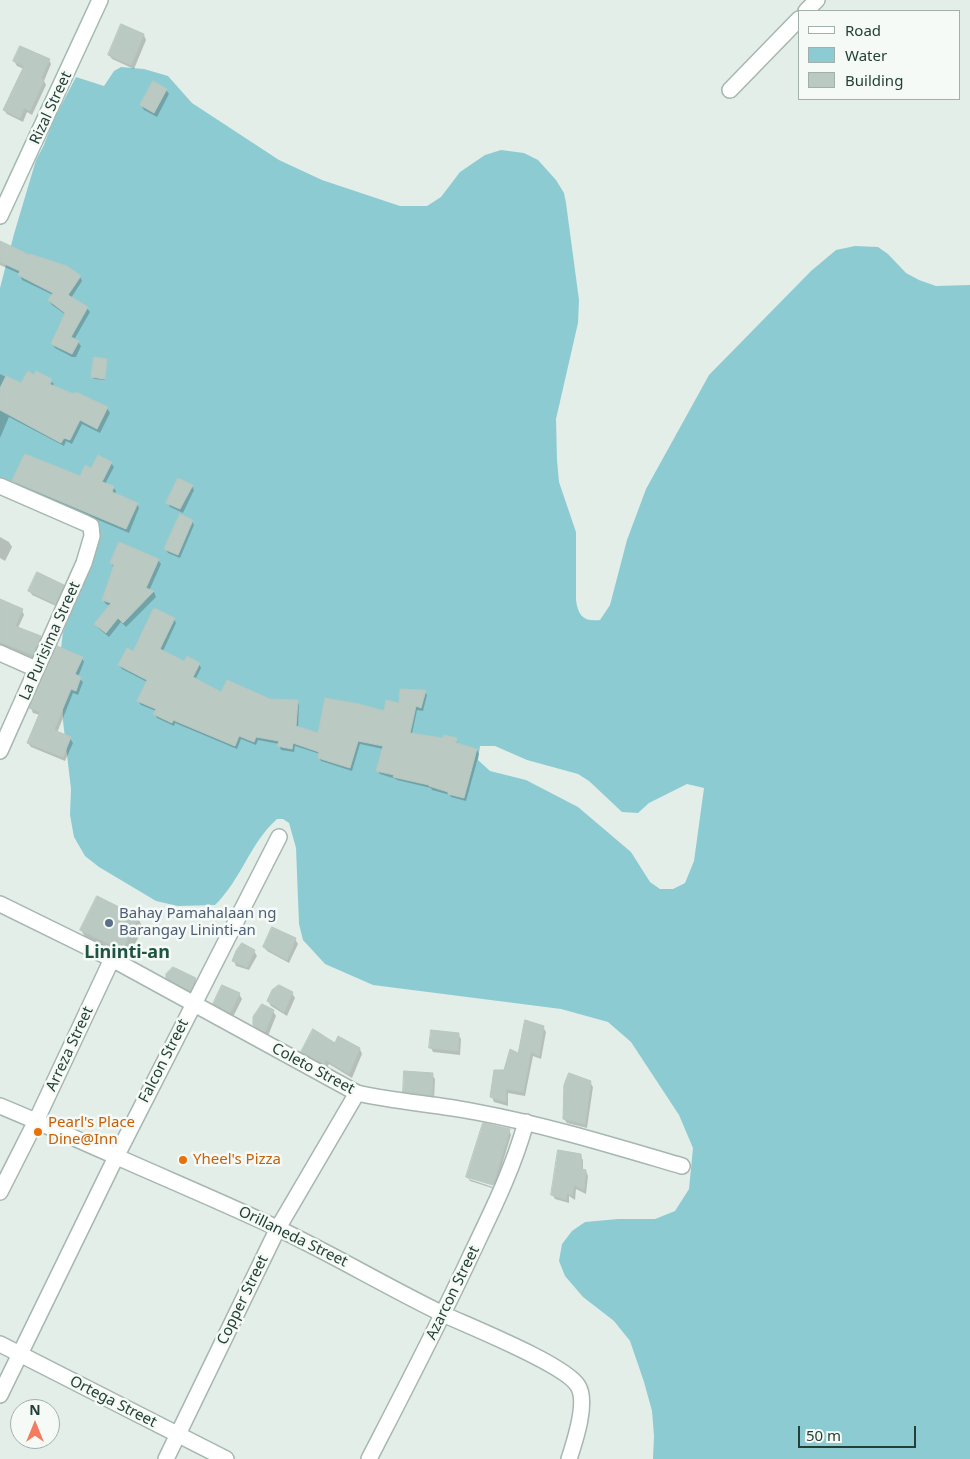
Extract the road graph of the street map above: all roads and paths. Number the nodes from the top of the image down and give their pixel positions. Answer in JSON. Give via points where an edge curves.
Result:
{"nodes":[{"id":1,"x":100,"y":0,"type":"edge"},
{"id":2,"x":817,"y":0,"type":"edge"},
{"id":3,"x":807,"y":10,"type":"edge"},
{"id":4,"x":798,"y":20,"type":"edge"},
{"id":5,"x":730,"y":90,"type":"dead end"},
{"id":6,"x":0,"y":216,"type":"edge"},
{"id":7,"x":0,"y":486,"type":"edge"},
{"id":8,"x":0,"y":653,"type":"edge"},
{"id":9,"x":36,"y":669,"type":"junction"},
{"id":10,"x":0,"y":751,"type":"edge"},
{"id":11,"x":280,"y":837,"type":"dead end"},
{"id":12,"x":0,"y":904,"type":"edge"},
{"id":13,"x":112,"y":959,"type":"junction"},
{"id":14,"x":193,"y":1004,"type":"junction"},
{"id":15,"x":357,"y":1093,"type":"junction"},
{"id":16,"x":0,"y":1106,"type":"edge"},
{"id":17,"x":36,"y":1121,"type":"junction"},
{"id":18,"x":526,"y":1122,"type":"junction"},
{"id":19,"x":116,"y":1156,"type":"junction"},
{"id":20,"x":682,"y":1166,"type":"dead end"},
{"id":21,"x":0,"y":1192,"type":"edge"},
{"id":22,"x":278,"y":1228,"type":"junction"},
{"id":23,"x":444,"y":1314,"type":"junction"},
{"id":24,"x":0,"y":1344,"type":"edge"},
{"id":25,"x":20,"y":1354,"type":"junction"},
{"id":26,"x":0,"y":1395,"type":"edge"},
{"id":27,"x":178,"y":1435,"type":"junction"},
{"id":28,"x":166,"y":1459,"type":"edge"},
{"id":29,"x":226,"y":1459,"type":"edge"},
{"id":30,"x":370,"y":1459,"type":"edge"},
{"id":31,"x":569,"y":1459,"type":"edge"}],
"edges":[{"from":1,"to":6,"type":"street","name":"Rizal Street"},
{"from":2,"to":3,"type":"street"},
{"from":4,"to":5,"type":"street"},
{"from":7,"to":9,"type":"street","name":"La Purisima Street","via":[[85,522],[92,528],[84,564]]},
{"from":8,"to":9,"type":"street"},
{"from":9,"to":10,"type":"street","name":"La Purisima Street"},
{"from":11,"to":14,"type":"street","name":"Falcon Street"},
{"from":12,"to":13,"type":"street","name":"Coleto Street"},
{"from":13,"to":14,"type":"street","name":"Coleto Street"},
{"from":13,"to":17,"type":"street","name":"Arreza Street"},
{"from":14,"to":15,"type":"street","name":"Coleto Street"},
{"from":14,"to":19,"type":"street","name":"Falcon Street"},
{"from":15,"to":18,"type":"street","name":"Coleto Street"},
{"from":15,"to":22,"type":"street","name":"Copper Street"},
{"from":16,"to":17,"type":"street","name":"Orillaneda Street"},
{"from":17,"to":19,"type":"street","name":"Orillaneda Street"},
{"from":17,"to":21,"type":"street","name":"Arreza Street"},
{"from":18,"to":20,"type":"street","name":"Coleto Street"},
{"from":18,"to":23,"type":"street","name":"Azarcon Street","via":[[506,1181]]},
{"from":19,"to":22,"type":"street","name":"Orillaneda Street"},
{"from":19,"to":25,"type":"street","name":"Falcon Street"},
{"from":22,"to":23,"type":"street","name":"Orillaneda Street"},
{"from":22,"to":27,"type":"street","name":"Copper Street"},
{"from":23,"to":30,"type":"street","name":"Azarcon Street"},
{"from":23,"to":31,"type":"street","name":"Orillaneda Street","via":[[529,1354],[563,1372],[577,1384],[582,1402]]},
{"from":24,"to":25,"type":"street","name":"Ortega Street"},
{"from":25,"to":26,"type":"street","name":"Falcon Street"},
{"from":25,"to":27,"type":"street","name":"Ortega Street"},
{"from":27,"to":28,"type":"street","name":"Copper Street"},
{"from":27,"to":29,"type":"street","name":"Ortega Street"}]}
